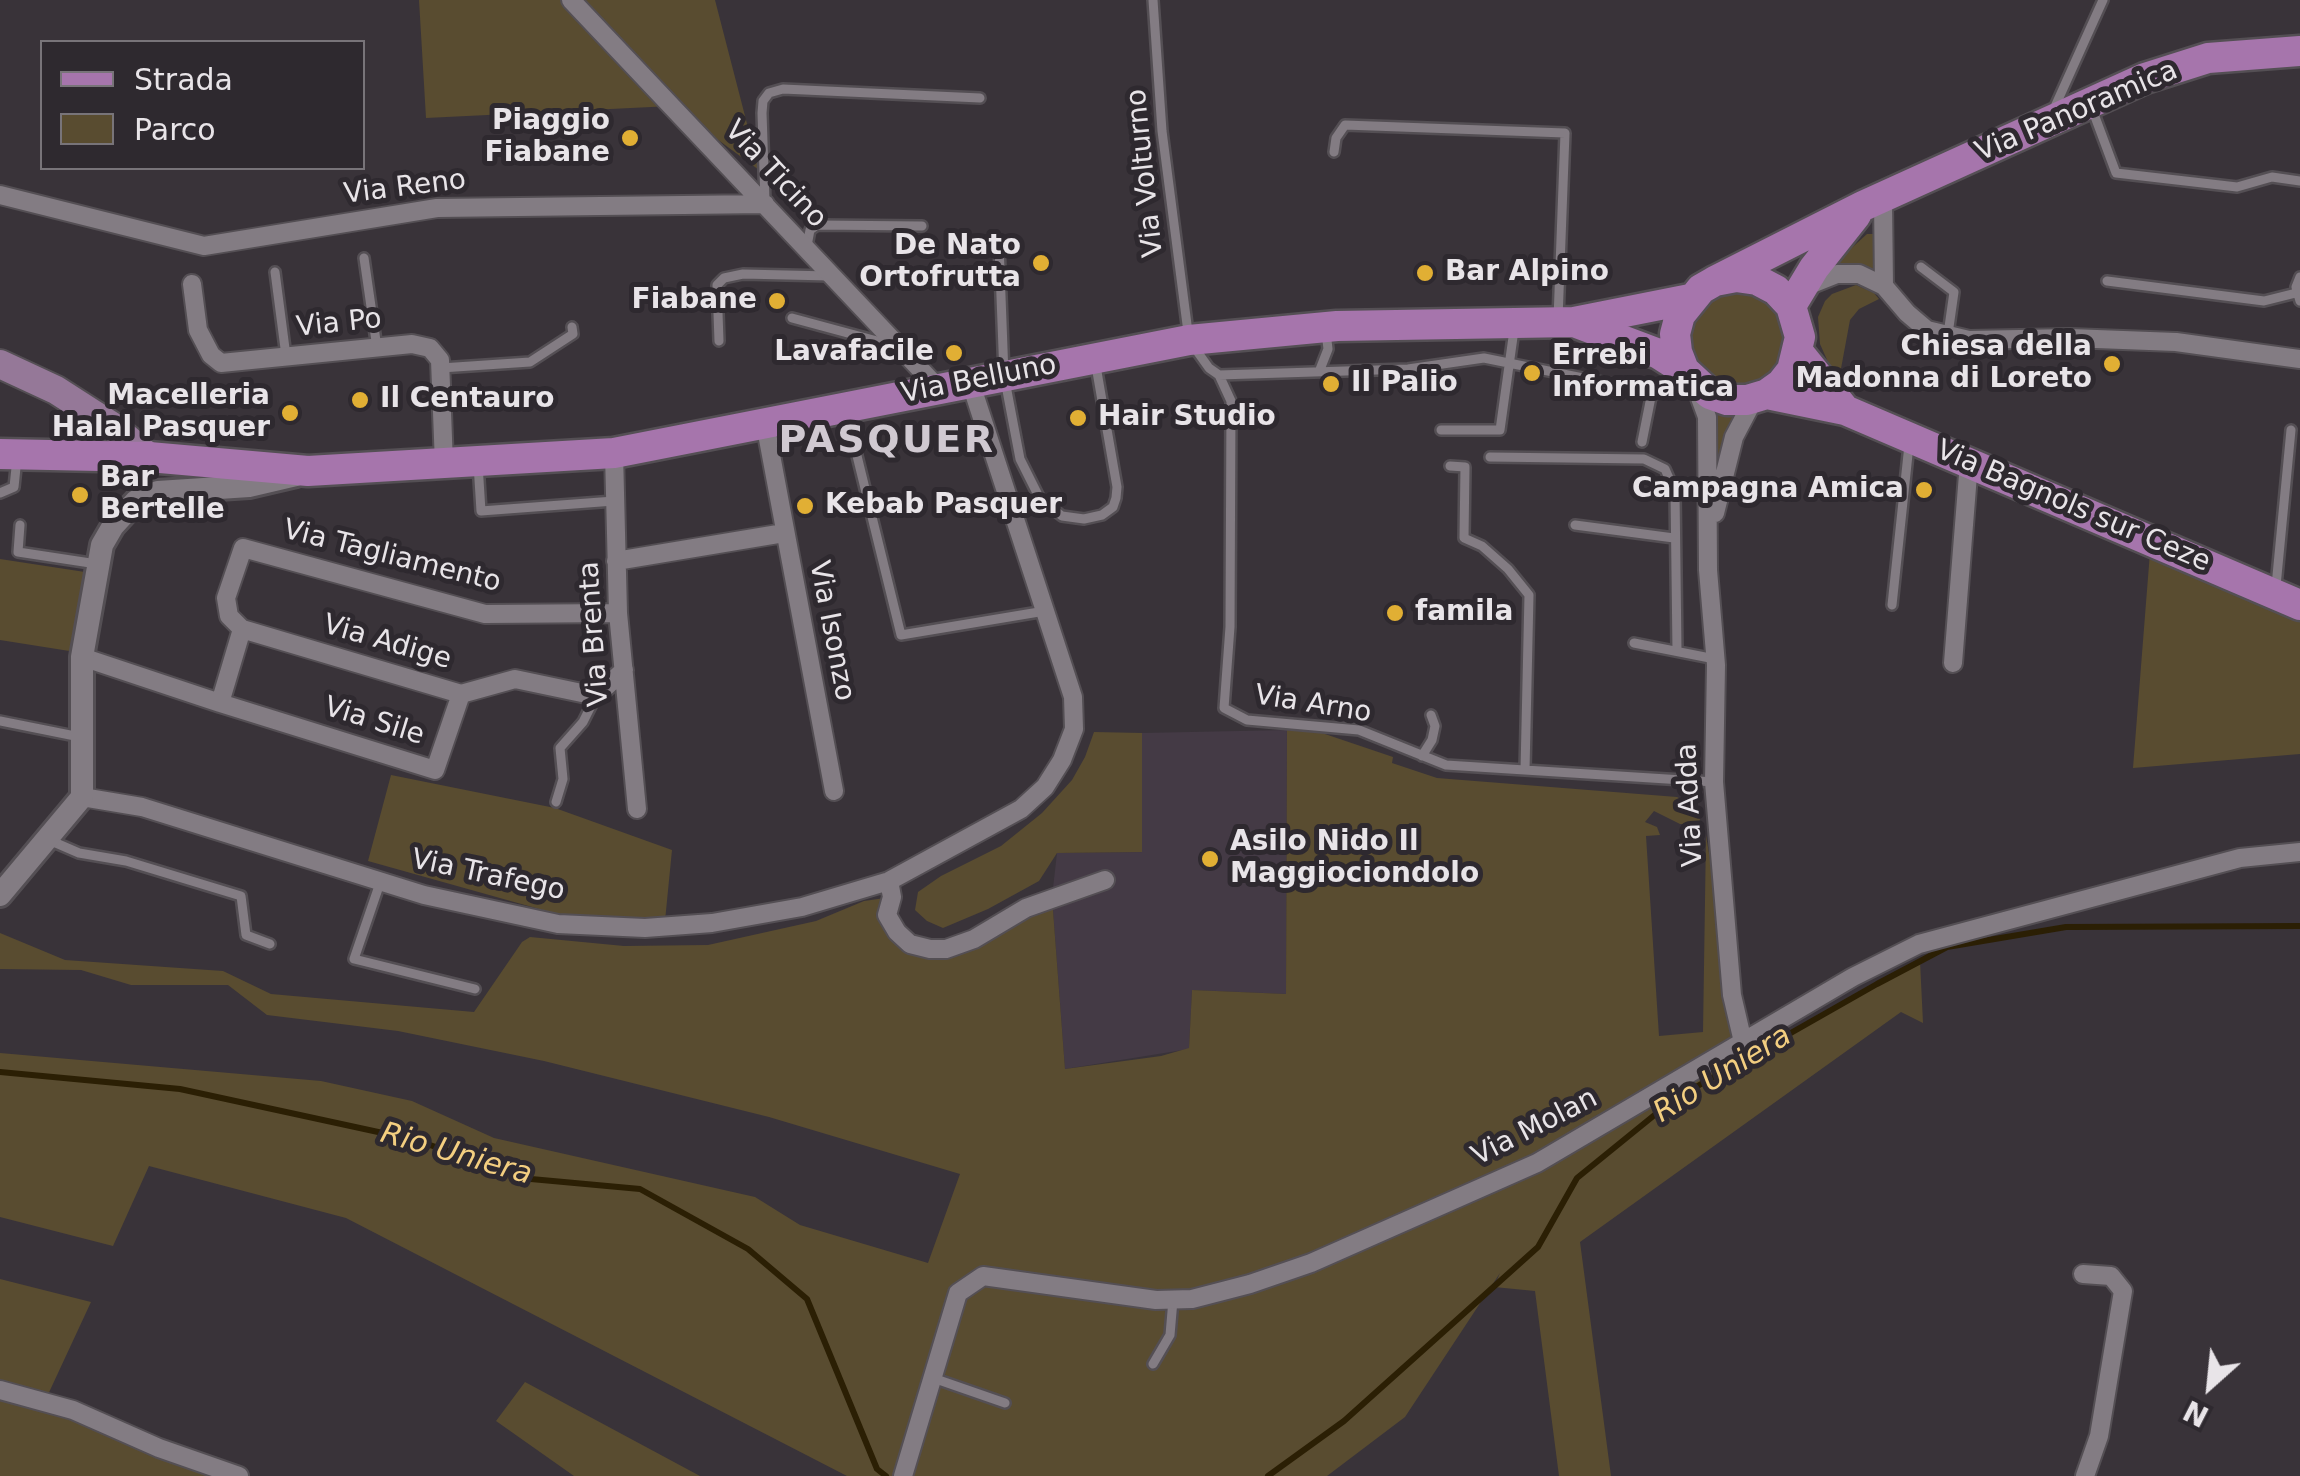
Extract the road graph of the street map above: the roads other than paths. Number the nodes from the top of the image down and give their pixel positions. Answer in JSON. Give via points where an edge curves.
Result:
{"nodes":[{"id":1,"x":570,"y":0,"type":"edge"},
{"id":2,"x":1153,"y":0,"type":"edge"},
{"id":3,"x":2103,"y":0,"type":"edge"},
{"id":4,"x":2300,"y":51,"type":"edge"},
{"id":5,"x":980,"y":98,"type":"dead end"},
{"id":6,"x":2090,"y":104,"type":"junction"},
{"id":7,"x":2048,"y":123,"type":"junction"},
{"id":8,"x":1334,"y":152,"type":"dead end"},
{"id":9,"x":2300,"y":181,"type":"edge"},
{"id":10,"x":0,"y":194,"type":"edge"},
{"id":11,"x":1873,"y":203,"type":"junction"},
{"id":12,"x":765,"y":204,"type":"junction"},
{"id":13,"x":922,"y":226,"type":"dead end"},
{"id":14,"x":999,"y":244,"type":"dead end"},
{"id":15,"x":807,"y":249,"type":"junction"},
{"id":16,"x":364,"y":258,"type":"dead end"},
{"id":17,"x":1922,"y":268,"type":"dead end"},
{"id":18,"x":274,"y":272,"type":"dead end"},
{"id":19,"x":832,"y":276,"type":"junction"},
{"id":20,"x":2300,"y":277,"type":"edge"},
{"id":21,"x":1715,"y":281,"type":"junction"},
{"id":22,"x":2107,"y":281,"type":"dead end"},
{"id":23,"x":192,"y":284,"type":"dead end"},
{"id":24,"x":1884,"y":286,"type":"junction"},
{"id":25,"x":2298,"y":297,"type":"edge"},
{"id":26,"x":1796,"y":298,"type":"junction"},
{"id":27,"x":1690,"y":300,"type":"junction"},
{"id":28,"x":792,"y":318,"type":"dead end"},
{"id":29,"x":1515,"y":322,"type":"junction"},
{"id":30,"x":1566,"y":322,"type":"junction"},
{"id":31,"x":1326,"y":326,"type":"junction"},
{"id":32,"x":572,"y":327,"type":"dead end"},
{"id":33,"x":1948,"y":336,"type":"junction"},
{"id":34,"x":1189,"y":340,"type":"junction"},
{"id":35,"x":719,"y":341,"type":"dead end"},
{"id":36,"x":899,"y":347,"type":"junction"},
{"id":37,"x":377,"y":348,"type":"junction"},
{"id":38,"x":1799,"y":352,"type":"junction"},
{"id":39,"x":286,"y":356,"type":"junction"},
{"id":40,"x":1094,"y":358,"type":"junction"},
{"id":41,"x":2300,"y":359,"type":"edge"},
{"id":42,"x":1509,"y":363,"type":"junction"},
{"id":43,"x":0,"y":364,"type":"edge"},
{"id":44,"x":441,"y":368,"type":"junction"},
{"id":45,"x":1320,"y":372,"type":"junction"},
{"id":46,"x":1004,"y":375,"type":"junction"},
{"id":47,"x":1219,"y":375,"type":"junction"},
{"id":48,"x":1689,"y":377,"type":"junction"},
{"id":49,"x":970,"y":382,"type":"junction"},
{"id":50,"x":938,"y":388,"type":"junction"},
{"id":51,"x":1760,"y":396,"type":"junction"},
{"id":52,"x":845,"y":407,"type":"junction"},
{"id":53,"x":1845,"y":410,"type":"junction"},
{"id":54,"x":765,"y":423,"type":"junction"},
{"id":55,"x":1441,"y":430,"type":"dead end"},
{"id":56,"x":2291,"y":430,"type":"dead end"},
{"id":57,"x":1910,"y":437,"type":"junction"},
{"id":58,"x":1642,"y":442,"type":"dead end"},
{"id":59,"x":614,"y":454,"type":"junction"},
{"id":60,"x":8,"y":455,"type":"edge"},
{"id":61,"x":1490,"y":457,"type":"dead end"},
{"id":62,"x":149,"y":458,"type":"junction"},
{"id":63,"x":478,"y":462,"type":"junction"},
{"id":64,"x":1969,"y":462,"type":"junction"},
{"id":65,"x":444,"y":464,"type":"junction"},
{"id":66,"x":1450,"y":466,"type":"dead end"},
{"id":67,"x":308,"y":470,"type":"junction"},
{"id":68,"x":0,"y":493,"type":"edge"},
{"id":69,"x":615,"y":500,"type":"junction"},
{"id":70,"x":20,"y":525,"type":"dead end"},
{"id":71,"x":1575,"y":525,"type":"dead end"},
{"id":72,"x":784,"y":533,"type":"junction"},
{"id":73,"x":1674,"y":538,"type":"junction"},
{"id":74,"x":616,"y":561,"type":"junction"},
{"id":75,"x":1708,"y":563,"type":"junction"},
{"id":76,"x":97,"y":564,"type":"junction"},
{"id":77,"x":2288,"y":599,"type":"edge"},
{"id":78,"x":1892,"y":605,"type":"dead end"},
{"id":79,"x":1045,"y":611,"type":"junction"},
{"id":80,"x":618,"y":613,"type":"junction"},
{"id":81,"x":242,"y":629,"type":"junction"},
{"id":82,"x":1634,"y":643,"type":"dead end"},
{"id":83,"x":1677,"y":651,"type":"junction"},
{"id":84,"x":82,"y":657,"type":"junction"},
{"id":85,"x":1715,"y":659,"type":"junction"},
{"id":86,"x":1953,"y":663,"type":"dead end"},
{"id":87,"x":624,"y":670,"type":"junction"},
{"id":88,"x":461,"y":694,"type":"junction"},
{"id":89,"x":596,"y":696,"type":"junction"},
{"id":90,"x":220,"y":703,"type":"junction"},
{"id":91,"x":1431,"y":715,"type":"dead end"},
{"id":92,"x":0,"y":721,"type":"edge"},
{"id":93,"x":80,"y":737,"type":"junction"},
{"id":94,"x":1422,"y":756,"type":"junction"},
{"id":95,"x":1524,"y":770,"type":"junction"},
{"id":96,"x":1714,"y":782,"type":"junction"},
{"id":97,"x":834,"y":791,"type":"dead end"},
{"id":98,"x":82,"y":796,"type":"junction"},
{"id":99,"x":556,"y":802,"type":"dead end"},
{"id":100,"x":638,"y":810,"type":"dead end"},
{"id":101,"x":46,"y":839,"type":"junction"},
{"id":102,"x":2300,"y":852,"type":"edge"},
{"id":103,"x":1105,"y":880,"type":"dead end"},
{"id":104,"x":889,"y":882,"type":"junction"},
{"id":105,"x":380,"y":883,"type":"junction"},
{"id":106,"x":0,"y":894,"type":"edge"},
{"id":107,"x":270,"y":944,"type":"dead end"},
{"id":108,"x":475,"y":989,"type":"dead end"},
{"id":109,"x":1744,"y":1042,"type":"junction"},
{"id":110,"x":2083,"y":1274,"type":"dead end"},
{"id":111,"x":1173,"y":1300,"type":"junction"},
{"id":112,"x":1153,"y":1364,"type":"dead end"},
{"id":113,"x":931,"y":1377,"type":"junction"},
{"id":114,"x":0,"y":1390,"type":"edge"},
{"id":115,"x":1005,"y":1402,"type":"dead end"},
{"id":116,"x":903,"y":1474,"type":"edge"},
{"id":117,"x":239,"y":1476,"type":"edge"},
{"id":118,"x":2085,"y":1476,"type":"edge"}],
"edges":[{"from":1,"to":12,"type":"street","name":"Via Ticino"},
{"from":2,"to":34,"type":"lane","name":"Via Volturno"},
{"from":3,"to":7,"type":"lane"},
{"from":4,"to":6,"type":"main road","name":"Via Panoramica","via":[[2208,58]]},
{"from":5,"to":12,"type":"lane","via":[[769,93],[762,112]]},
{"from":6,"to":7,"type":"main road","name":"Via Panoramica"},
{"from":6,"to":9,"type":"lane","via":[[2116,172],[2237,187],[2272,177]]},
{"from":7,"to":11,"type":"main road","name":"Via Panoramica"},
{"from":8,"to":30,"type":"lane","via":[[1345,125],[1565,134]]},
{"from":10,"to":12,"type":"street","name":"Via Reno","via":[[204,246],[437,208]]},
{"from":11,"to":21,"type":"main road","name":"Via Panoramica"},
{"from":11,"to":24,"type":"street"},
{"from":11,"to":26,"type":"main road","name":"Via Panoramica"},
{"from":12,"to":15,"type":"street","name":"Via Ticino"},
{"from":13,"to":15,"type":"lane","via":[[817,225]]},
{"from":14,"to":46,"type":"lane"},
{"from":15,"to":19,"type":"street","name":"Via Ticino"},
{"from":16,"to":37,"type":"lane"},
{"from":17,"to":33,"type":"lane","via":[[1954,292]]},
{"from":18,"to":39,"type":"lane"},
{"from":19,"to":35,"type":"lane","via":[[724,278],[716,285]]},
{"from":19,"to":36,"type":"street","name":"Via Ticino"},
{"from":20,"to":25,"type":"lane"},
{"from":21,"to":26,"type":"main road","via":[[1758,280]]},
{"from":21,"to":27,"type":"main road","name":"Via Belluno"},
{"from":22,"to":25,"type":"lane","via":[[2264,301]]},
{"from":23,"to":39,"type":"street","name":"Via Po","via":[[198,330],[221,364]]},
{"from":24,"to":26,"type":"street","via":[[1859,274],[1837,274]]},
{"from":24,"to":33,"type":"street","via":[[1927,330]]},
{"from":26,"to":38,"type":"main road"},
{"from":27,"to":30,"type":"main road","name":"Via Belluno"},
{"from":27,"to":48,"type":"main road","via":[[1676,334]]},
{"from":28,"to":36,"type":"lane"},
{"from":29,"to":30,"type":"main road","name":"Via Belluno"},
{"from":29,"to":31,"type":"main road","name":"Via Belluno"},
{"from":29,"to":42,"type":"lane"},
{"from":30,"to":48,"type":"main road","name":"Via Belluno","via":[[1659,354]]},
{"from":31,"to":34,"type":"main road","name":"Via Belluno"},
{"from":31,"to":45,"type":"lane","via":[[1328,350]]},
{"from":32,"to":44,"type":"lane","via":[[574,334],[530,362]]},
{"from":33,"to":41,"type":"street","via":[[2176,342]]},
{"from":34,"to":40,"type":"main road","name":"Via Belluno"},
{"from":34,"to":47,"type":"lane","name":"Via Arno"},
{"from":36,"to":50,"type":"street","name":"Via Ticino"},
{"from":37,"to":39,"type":"street","name":"Via Po"},
{"from":37,"to":44,"type":"street","name":"Via Po","via":[[422,344],[436,352]]},
{"from":38,"to":51,"type":"main road","via":[[1782,384]]},
{"from":38,"to":53,"type":"main road","name":"Via Bagnols sur Ceze"},
{"from":40,"to":46,"type":"main road","name":"Via Belluno"},
{"from":40,"to":46,"type":"lane","via":[[1117,486],[1113,507],[1102,516],[1062,516],[1040,498],[1020,458]]},
{"from":42,"to":45,"type":"lane","via":[[1484,358]]},
{"from":42,"to":55,"type":"lane","via":[[1500,430]]},
{"from":42,"to":58,"type":"lane","via":[[1652,392]]},
{"from":43,"to":62,"type":"main road","via":[[56,390]]},
{"from":44,"to":65,"type":"street"},
{"from":45,"to":47,"type":"lane"},
{"from":46,"to":49,"type":"main road","name":"Via Belluno"},
{"from":47,"to":94,"type":"lane","name":"Via Arno","via":[[1231,402],[1224,708],[1247,720],[1359,730]]},
{"from":48,"to":51,"type":"main road","name":"Via Belluno","via":[[1727,400]]},
{"from":48,"to":75,"type":"street","name":"Via Adda","via":[[1707,417]]},
{"from":49,"to":50,"type":"main road","name":"Via Belluno"},
{"from":49,"to":79,"type":"street","name":"Via Trafego"},
{"from":50,"to":52,"type":"main road","name":"Via Belluno"},
{"from":51,"to":53,"type":"main road","name":"Via Bagnols sur Ceze"},
{"from":51,"to":75,"type":"street","name":"Via Adda","via":[[1741,421],[1728,458]]},
{"from":52,"to":54,"type":"main road","name":"Via Belluno"},
{"from":52,"to":79,"type":"lane","via":[[901,635]]},
{"from":53,"to":57,"type":"main road","name":"Via Bagnols sur Ceze"},
{"from":54,"to":59,"type":"main road","name":"Via Belluno"},
{"from":54,"to":72,"type":"street","name":"Via Isonzo"},
{"from":56,"to":77,"type":"lane"},
{"from":57,"to":64,"type":"main road","name":"Via Bagnols sur Ceze"},
{"from":57,"to":78,"type":"lane"},
{"from":59,"to":63,"type":"main road","name":"Via Belluno"},
{"from":59,"to":69,"type":"street","name":"Via Brenta"},
{"from":60,"to":62,"type":"main road","name":"Via Belluno"},
{"from":60,"to":68,"type":"lane","via":[[14,486]]},
{"from":61,"to":73,"type":"lane","via":[[1644,459],[1665,469],[1675,492]]},
{"from":62,"to":67,"type":"main road","name":"Via Belluno"},
{"from":63,"to":65,"type":"main road","name":"Via Belluno"},
{"from":63,"to":69,"type":"lane","via":[[482,511]]},
{"from":64,"to":77,"type":"main road","name":"Via Bagnols sur Ceze"},
{"from":64,"to":86,"type":"street"},
{"from":65,"to":67,"type":"main road","name":"Via Belluno"},
{"from":66,"to":95,"type":"lane","via":[[1464,466],[1464,538],[1508,569],[1528,595]]},
{"from":67,"to":76,"type":"street","via":[[265,484],[145,496],[113,526]]},
{"from":69,"to":74,"type":"street","name":"Via Brenta"},
{"from":70,"to":76,"type":"lane","via":[[18,552]]},
{"from":71,"to":73,"type":"lane"},
{"from":72,"to":74,"type":"street"},
{"from":72,"to":97,"type":"street","name":"Via Isonzo"},
{"from":73,"to":83,"type":"lane"},
{"from":74,"to":80,"type":"street","name":"Via Brenta"},
{"from":75,"to":85,"type":"street","name":"Via Adda"},
{"from":76,"to":84,"type":"street"},
{"from":79,"to":104,"type":"street","name":"Via Trafego","via":[[1074,697],[1074,729],[1062,760],[1021,808]]},
{"from":80,"to":81,"type":"street","name":"Via Tagliamento","via":[[485,614],[244,548],[226,598],[229,616]]},
{"from":80,"to":87,"type":"street","name":"Via Brenta"},
{"from":81,"to":88,"type":"street","name":"Via Adige"},
{"from":81,"to":90,"type":"street"},
{"from":82,"to":83,"type":"lane"},
{"from":83,"to":85,"type":"lane"},
{"from":84,"to":90,"type":"street"},
{"from":84,"to":93,"type":"street"},
{"from":85,"to":96,"type":"street","name":"Via Adda"},
{"from":87,"to":89,"type":"street"},
{"from":87,"to":100,"type":"street","name":"Via Brenta"},
{"from":88,"to":89,"type":"street","name":"Via Adige","via":[[515,679]]},
{"from":88,"to":90,"type":"street","name":"Via Sile","via":[[435,770]]},
{"from":89,"to":99,"type":"lane","via":[[560,748],[563,779]]},
{"from":91,"to":94,"type":"lane","via":[[1432,740]]},
{"from":92,"to":93,"type":"lane"},
{"from":93,"to":98,"type":"street"},
{"from":94,"to":95,"type":"lane","name":"Via Arno","via":[[1446,766]]},
{"from":95,"to":96,"type":"lane","name":"Via Arno"},
{"from":96,"to":109,"type":"street","name":"Via Adda","via":[[1732,995]]},
{"from":98,"to":101,"type":"street"},
{"from":98,"to":105,"type":"street","name":"Via Trafego","via":[[142,808]]},
{"from":101,"to":106,"type":"street"},
{"from":101,"to":107,"type":"lane","via":[[242,896],[246,934]]},
{"from":102,"to":109,"type":"street","name":"Via Molan","via":[[2240,858],[1919,944]]},
{"from":103,"to":104,"type":"street","via":[[1026,908],[974,939],[930,950],[910,944],[887,916]]},
{"from":104,"to":105,"type":"street","name":"Via Trafego","via":[[802,907],[645,928],[558,924]]},
{"from":105,"to":108,"type":"lane","via":[[354,958]]},
{"from":109,"to":111,"type":"street","name":"Via Molan","via":[[1536,1162],[1310,1263]]},
{"from":110,"to":118,"type":"street","via":[[2111,1276],[2123,1292],[2099,1436]]},
{"from":111,"to":112,"type":"lane","via":[[1170,1335]]},
{"from":111,"to":113,"type":"street","name":"Via Molan","via":[[983,1276],[958,1293]]},
{"from":113,"to":115,"type":"lane"},
{"from":113,"to":116,"type":"street","name":"Via Molan"},
{"from":114,"to":117,"type":"street","via":[[73,1410]]}]}
